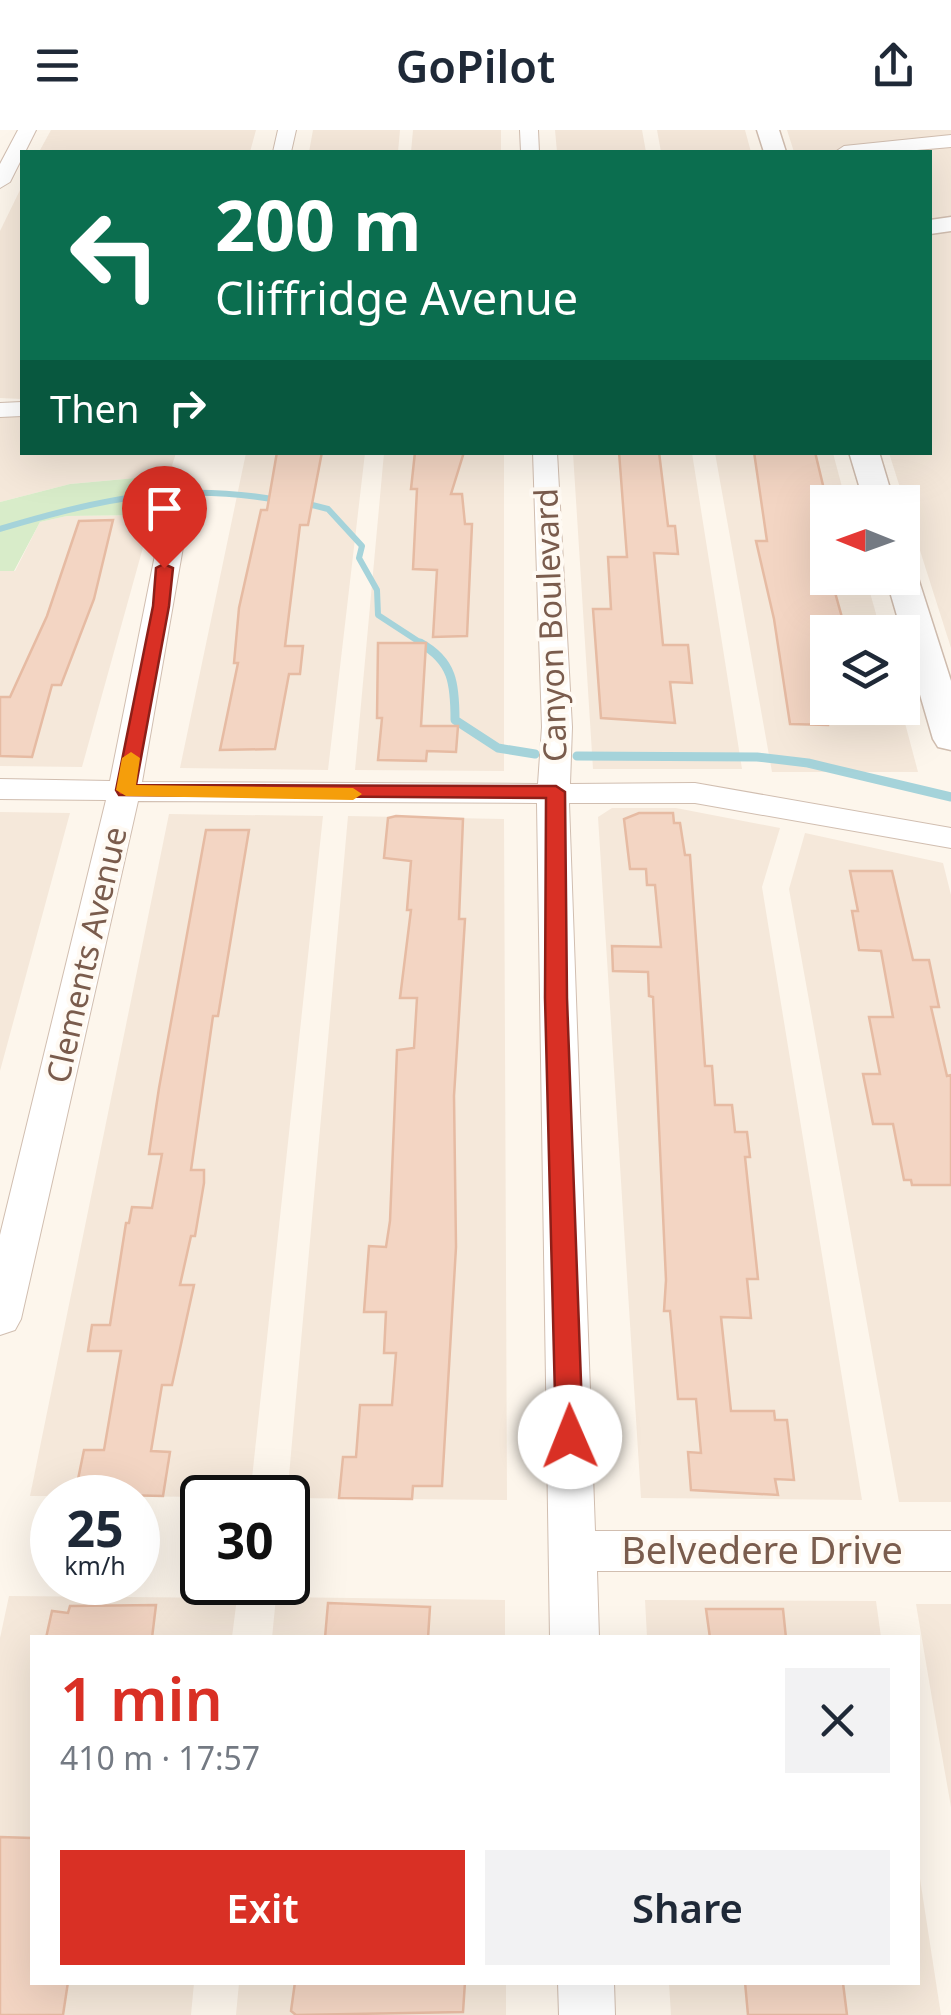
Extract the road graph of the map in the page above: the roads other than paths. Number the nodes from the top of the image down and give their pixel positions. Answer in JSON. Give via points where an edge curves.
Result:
{"nodes":[{"id":1,"x":27,"y":130,"type":"edge"},
{"id":2,"x":951,"y":141,"type":"edge"},
{"id":3,"x":863,"y":150,"type":"edge"},
{"id":4,"x":0,"y":182,"type":"edge"},
{"id":5,"x":545,"y":455,"type":"edge"},
{"id":6,"x":865,"y":455,"type":"edge"},
{"id":7,"x":874,"y":485,"type":"edge"},
{"id":8,"x":173,"y":530,"type":"dead end"},
{"id":9,"x":909,"y":595,"type":"edge"},
{"id":10,"x":940,"y":667,"type":"edge"},
{"id":11,"x":951,"y":739,"type":"edge"},
{"id":12,"x":0,"y":789,"type":"edge"},
{"id":13,"x":126,"y":790,"type":"junction"},
{"id":14,"x":556,"y":792,"type":"junction"},
{"id":15,"x":951,"y":838,"type":"edge"},
{"id":16,"x":0,"y":1319,"type":"edge"},
{"id":17,"x":572,"y":1551,"type":"junction"},
{"id":18,"x":951,"y":1551,"type":"edge"},
{"id":19,"x":575,"y":1635,"type":"edge"},
{"id":20,"x":586,"y":1985,"type":"edge"},
{"id":21,"x":588,"y":2015,"type":"edge"}],
"edges":[{"from":1,"to":4,"type":"street"},
{"from":2,"to":3,"type":"street"},
{"from":5,"to":14,"type":"street","name":"Canyon Boulevard"},
{"from":6,"to":7,"type":"street"},
{"from":8,"to":13,"type":"street","name":"Clements Avenue"},
{"from":9,"to":10,"type":"street"},
{"from":10,"to":11,"type":"street"},
{"from":12,"to":13,"type":"street"},
{"from":13,"to":14,"type":"street"},
{"from":13,"to":16,"type":"street","name":"Clements Avenue"},
{"from":14,"to":15,"type":"street","via":[[696,793]]},
{"from":14,"to":17,"type":"street","name":"Canyon Boulevard"},
{"from":17,"to":18,"type":"street","name":"Belvedere Drive"},
{"from":17,"to":19,"type":"street","name":"Canyon Boulevard"},
{"from":20,"to":21,"type":"street"}]}
